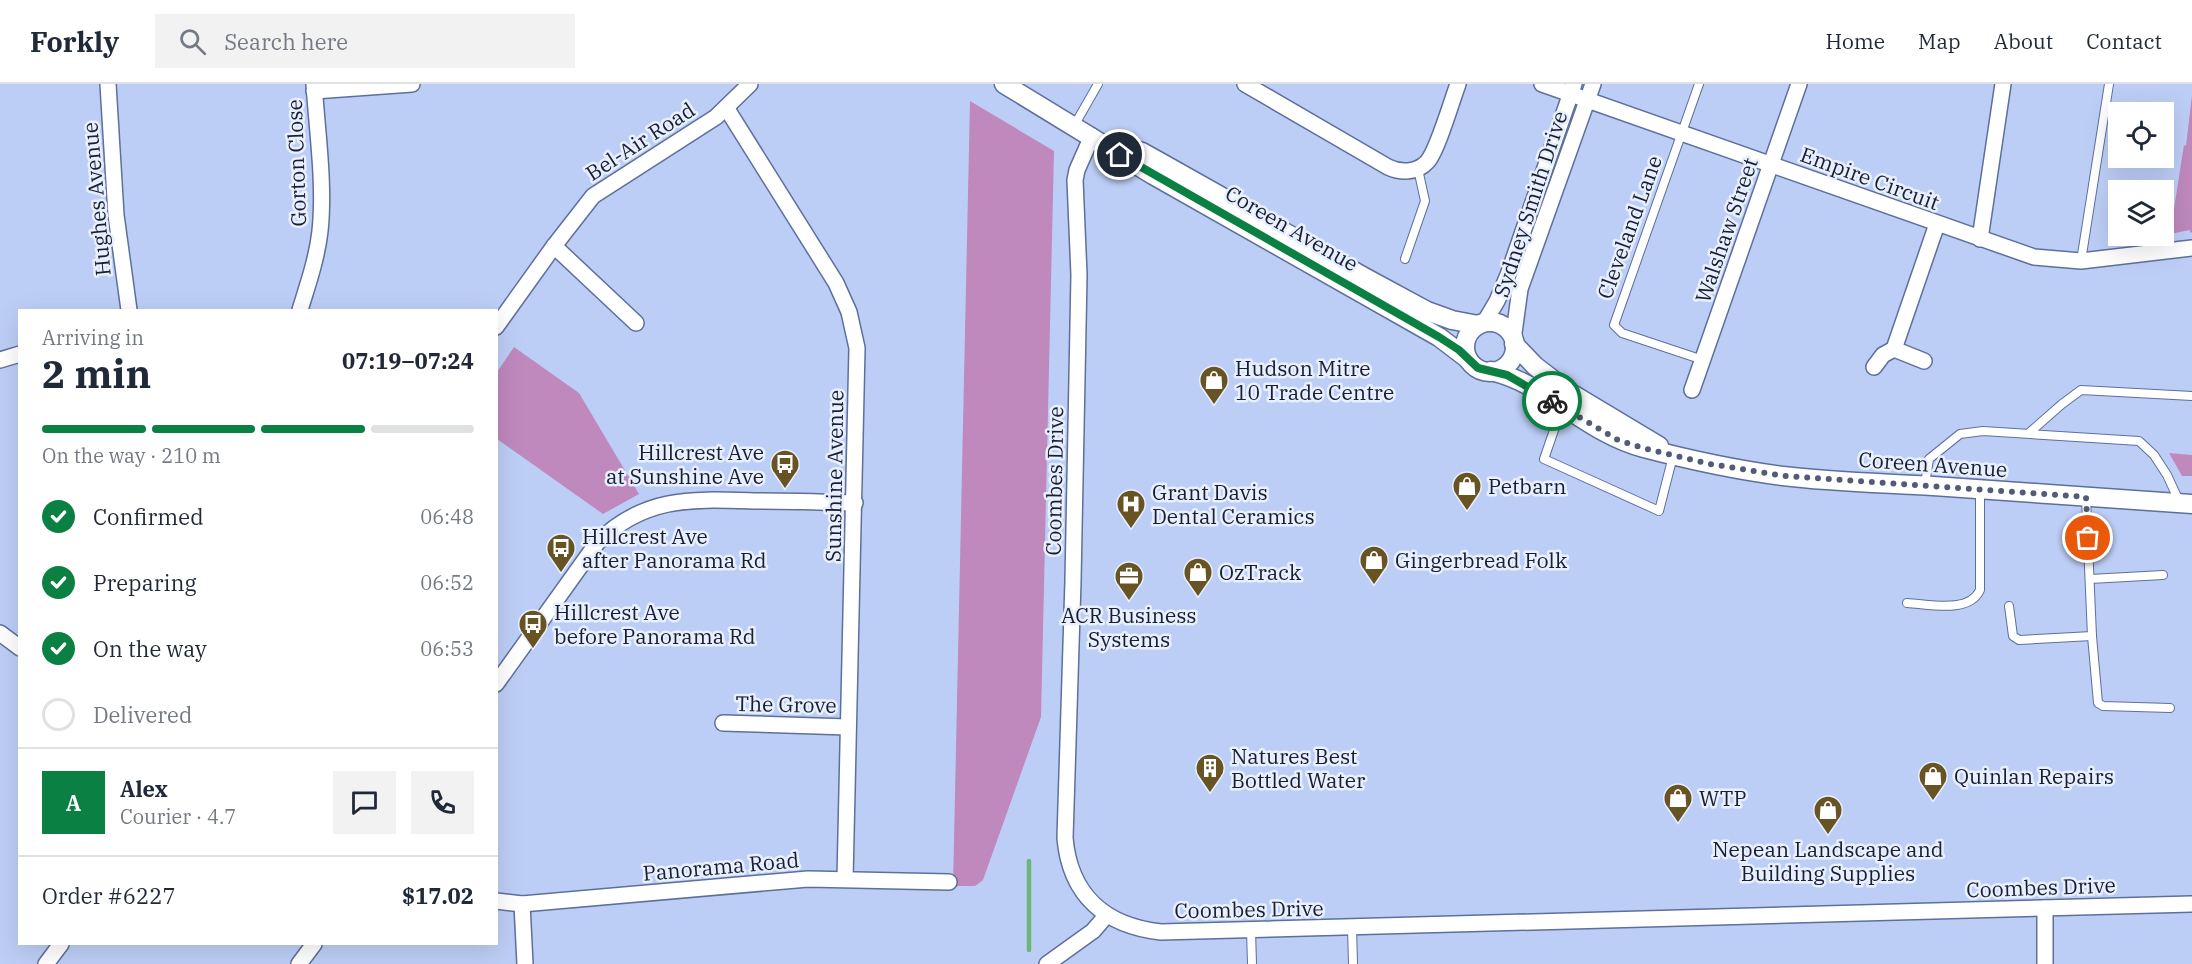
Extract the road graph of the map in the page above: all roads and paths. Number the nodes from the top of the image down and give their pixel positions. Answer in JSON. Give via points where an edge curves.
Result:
{"nodes":[{"id":1,"x":108,"y":84,"type":"edge"},
{"id":2,"x":412,"y":84,"type":"edge"},
{"id":3,"x":750,"y":84,"type":"edge"},
{"id":4,"x":1004,"y":84,"type":"edge"},
{"id":5,"x":1098,"y":84,"type":"edge"},
{"id":6,"x":1245,"y":84,"type":"edge"},
{"id":7,"x":1458,"y":84,"type":"edge"},
{"id":8,"x":1542,"y":84,"type":"edge"},
{"id":9,"x":1593,"y":84,"type":"edge"},
{"id":10,"x":1699,"y":84,"type":"edge"},
{"id":11,"x":1799,"y":84,"type":"edge"},
{"id":12,"x":2003,"y":84,"type":"edge"},
{"id":13,"x":2109,"y":84,"type":"edge"},
{"id":14,"x":314,"y":87,"type":"edge"},
{"id":15,"x":1572,"y":89,"type":"edge"},
{"id":16,"x":1587,"y":100,"type":"junction"},
{"id":17,"x":727,"y":109,"type":"junction"},
{"id":18,"x":1074,"y":126,"type":"junction"},
{"id":19,"x":1682,"y":134,"type":"junction"},
{"id":20,"x":1092,"y":136,"type":"junction"},
{"id":21,"x":1771,"y":165,"type":"junction"},
{"id":22,"x":1418,"y":169,"type":"junction"},
{"id":23,"x":1936,"y":224,"type":"junction"},
{"id":24,"x":1980,"y":239,"type":"junction"},
{"id":25,"x":554,"y":246,"type":"junction"},
{"id":26,"x":2192,"y":248,"type":"edge"},
{"id":27,"x":1405,"y":259,"type":"dead end"},
{"id":28,"x":2081,"y":261,"type":"junction"},
{"id":29,"x":129,"y":309,"type":"edge"},
{"id":30,"x":300,"y":309,"type":"edge"},
{"id":31,"x":636,"y":323,"type":"dead end"},
{"id":32,"x":498,"y":324,"type":"edge"},
{"id":33,"x":1481,"y":324,"type":"junction"},
{"id":34,"x":1514,"y":342,"type":"junction"},
{"id":35,"x":1894,"y":349,"type":"junction"},
{"id":36,"x":18,"y":355,"type":"edge"},
{"id":37,"x":1468,"y":359,"type":"junction"},
{"id":38,"x":0,"y":360,"type":"edge"},
{"id":39,"x":1702,"y":360,"type":"junction"},
{"id":40,"x":1924,"y":361,"type":"dead end"},
{"id":41,"x":1874,"y":367,"type":"dead end"},
{"id":42,"x":1491,"y":371,"type":"junction"},
{"id":43,"x":1692,"y":390,"type":"dead end"},
{"id":44,"x":2192,"y":396,"type":"edge"},
{"id":45,"x":1563,"y":407,"type":"junction"},
{"id":46,"x":2029,"y":433,"type":"junction"},
{"id":47,"x":1673,"y":455,"type":"junction"},
{"id":48,"x":1924,"y":486,"type":"junction"},
{"id":49,"x":1980,"y":490,"type":"junction"},
{"id":50,"x":2086,"y":497,"type":"junction"},
{"id":51,"x":855,"y":503,"type":"junction"},
{"id":52,"x":2186,"y":504,"type":"edge"},
{"id":53,"x":2163,"y":575,"type":"dead end"},
{"id":54,"x":2090,"y":579,"type":"junction"},
{"id":55,"x":1907,"y":603,"type":"dead end"},
{"id":56,"x":2009,"y":606,"type":"dead end"},
{"id":57,"x":0,"y":633,"type":"edge"},
{"id":58,"x":2092,"y":636,"type":"junction"},
{"id":59,"x":18,"y":646,"type":"edge"},
{"id":60,"x":498,"y":681,"type":"edge"},
{"id":61,"x":2169,"y":708,"type":"dead end"},
{"id":62,"x":723,"y":723,"type":"dead end"},
{"id":63,"x":848,"y":727,"type":"junction"},
{"id":64,"x":845,"y":879,"type":"junction"},
{"id":65,"x":949,"y":882,"type":"dead end"},
{"id":66,"x":498,"y":901,"type":"edge"},
{"id":67,"x":522,"y":904,"type":"junction"},
{"id":68,"x":2192,"y":904,"type":"edge"},
{"id":69,"x":2045,"y":908,"type":"junction"},
{"id":70,"x":1106,"y":916,"type":"junction"},
{"id":71,"x":1352,"y":927,"type":"junction"},
{"id":72,"x":1251,"y":930,"type":"junction"},
{"id":73,"x":60,"y":945,"type":"edge"},
{"id":74,"x":313,"y":945,"type":"edge"},
{"id":75,"x":46,"y":964,"type":"edge"},
{"id":76,"x":299,"y":964,"type":"edge"},
{"id":77,"x":525,"y":964,"type":"edge"},
{"id":78,"x":1047,"y":964,"type":"edge"},
{"id":79,"x":1252,"y":964,"type":"edge"},
{"id":80,"x":1353,"y":964,"type":"edge"},
{"id":81,"x":2045,"y":964,"type":"edge"}],
"edges":[{"from":1,"to":29,"type":"street","name":"Hughes Avenue","via":[[116,215]]},
{"from":2,"to":14,"type":"street"},
{"from":3,"to":17,"type":"street","name":"Bel-Air Road"},
{"from":4,"to":18,"type":"street","name":"Coreen Avenue"},
{"from":5,"to":18,"type":"lane"},
{"from":6,"to":22,"type":"street","via":[[1388,167]]},
{"from":7,"to":22,"type":"street","via":[[1432,154]]},
{"from":8,"to":15,"type":"street","name":"Empire Circuit"},
{"from":9,"to":16,"type":"street","name":"Sydney Smith Drive"},
{"from":10,"to":19,"type":"lane","name":"Cleveland Lane"},
{"from":11,"to":21,"type":"street","name":"Walshaw Street"},
{"from":12,"to":24,"type":"street"},
{"from":13,"to":28,"type":"lane"},
{"from":14,"to":30,"type":"street","name":"Gorton Close","via":[[320,229]]},
{"from":15,"to":16,"type":"street","name":"Empire Circuit"},
{"from":15,"to":33,"type":"street","name":"Sydney Smith Drive","via":[[1508,275]]},
{"from":16,"to":19,"type":"street","name":"Empire Circuit"},
{"from":16,"to":34,"type":"street","name":"Sydney Smith Drive","via":[[1520,289]]},
{"from":17,"to":25,"type":"street","name":"Bel-Air Road","via":[[593,196]]},
{"from":17,"to":51,"type":"street","name":"Sunshine Avenue","via":[[836,283],[849,312],[858,366]]},
{"from":18,"to":20,"type":"street","name":"Coreen Avenue"},
{"from":19,"to":21,"type":"street","name":"Empire Circuit"},
{"from":19,"to":39,"type":"lane","name":"Cleveland Lane","via":[[1614,325],[1622,333]]},
{"from":20,"to":33,"type":"street","name":"Coreen Avenue","via":[[1160,162],[1433,314]]},
{"from":20,"to":37,"type":"street","name":"Coreen Avenue","via":[[1153,175],[1439,337]]},
{"from":20,"to":70,"type":"street","name":"Coombes Drive","via":[[1075,180],[1078,286],[1065,838],[1076,879]]},
{"from":21,"to":23,"type":"street","name":"Empire Circuit"},
{"from":21,"to":39,"type":"street","name":"Walshaw Street"},
{"from":22,"to":27,"type":"lane","via":[[1425,201]]},
{"from":23,"to":24,"type":"street","name":"Empire Circuit"},
{"from":23,"to":35,"type":"street"},
{"from":24,"to":28,"type":"street","name":"Empire Circuit","via":[[2034,257]]},
{"from":25,"to":31,"type":"street"},
{"from":25,"to":32,"type":"street","name":"Bel-Air Road"},
{"from":26,"to":28,"type":"street","name":"Empire Circuit"},
{"from":33,"to":34,"type":"street","via":[[1492,322],[1505,327]]},
{"from":33,"to":37,"type":"street","via":[[1473,328],[1466,340]]},
{"from":34,"to":42,"type":"street","via":[[1509,362]]},
{"from":34,"to":47,"type":"street","name":"Coreen Avenue","via":[[1535,366],[1569,392]]},
{"from":35,"to":40,"type":"street"},
{"from":35,"to":41,"type":"street"},
{"from":36,"to":38,"type":"street"},
{"from":37,"to":42,"type":"street","via":[[1478,368]]},
{"from":39,"to":43,"type":"street","name":"Walshaw Street"},
{"from":42,"to":45,"type":"street","name":"Coreen Avenue","via":[[1526,384]]},
{"from":44,"to":46,"type":"lane","via":[[2081,390]]},
{"from":45,"to":47,"type":"street","name":"Coreen Avenue","via":[[1618,440]]},
{"from":45,"to":47,"type":"lane","via":[[1544,459],[1659,511]]},
{"from":46,"to":48,"type":"lane","via":[[1960,434],[1929,459]]},
{"from":46,"to":52,"type":"lane","via":[[2139,441],[2154,455]]},
{"from":47,"to":48,"type":"street","name":"Coreen Avenue","via":[[1785,476]]},
{"from":48,"to":49,"type":"street","name":"Coreen Avenue"},
{"from":49,"to":50,"type":"street","name":"Coreen Avenue"},
{"from":49,"to":55,"type":"lane","via":[[1977,596],[1960,605]]},
{"from":50,"to":52,"type":"street","name":"Coreen Avenue"},
{"from":50,"to":54,"type":"lane"},
{"from":51,"to":60,"type":"street","via":[[701,499],[665,503],[638,513],[597,543]]},
{"from":51,"to":63,"type":"street","name":"Sunshine Avenue"},
{"from":53,"to":54,"type":"lane"},
{"from":54,"to":58,"type":"lane"},
{"from":56,"to":58,"type":"lane","via":[[2013,636],[2019,639]]},
{"from":57,"to":59,"type":"street"},
{"from":58,"to":61,"type":"lane","via":[[2098,703]]},
{"from":62,"to":63,"type":"street","name":"The Grove"},
{"from":63,"to":64,"type":"street","name":"Sunshine Avenue"},
{"from":64,"to":65,"type":"street","name":"Panorama Road"},
{"from":64,"to":67,"type":"street","name":"Panorama Road","via":[[793,880]]},
{"from":66,"to":67,"type":"street","name":"Panorama Road"},
{"from":67,"to":77,"type":"street"},
{"from":68,"to":69,"type":"street","name":"Coombes Drive"},
{"from":69,"to":71,"type":"street","name":"Coombes Drive"},
{"from":69,"to":81,"type":"street"},
{"from":70,"to":72,"type":"street","name":"Coombes Drive","via":[[1126,925],[1161,932]]},
{"from":70,"to":78,"type":"street","via":[[1093,931]]},
{"from":71,"to":72,"type":"street","name":"Coombes Drive"},
{"from":71,"to":80,"type":"lane"},
{"from":72,"to":79,"type":"lane"},
{"from":73,"to":75,"type":"street"},
{"from":74,"to":76,"type":"street"}]}
